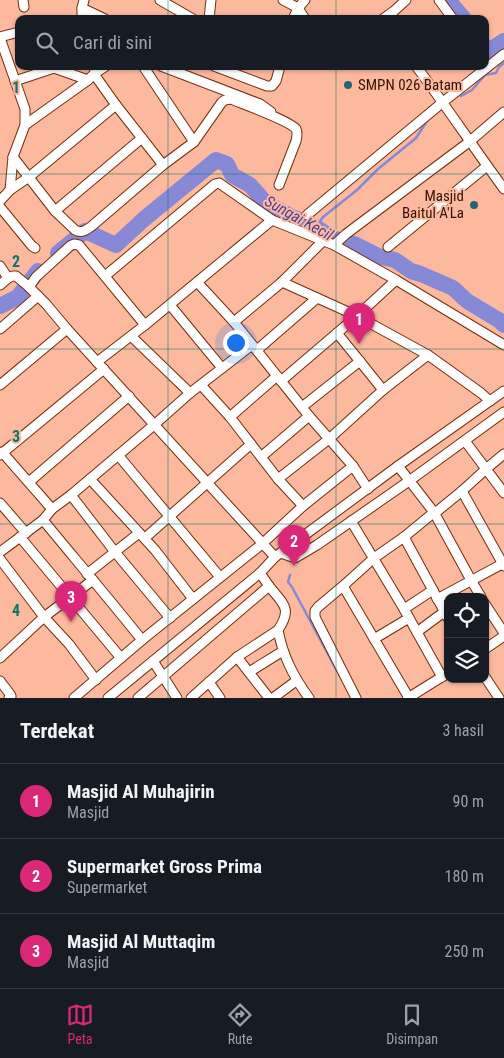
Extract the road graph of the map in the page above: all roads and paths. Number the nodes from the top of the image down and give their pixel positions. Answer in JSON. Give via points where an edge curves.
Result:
{"nodes":[{"id":1,"x":160,"y":0,"type":"edge"},
{"id":2,"x":211,"y":0,"type":"edge"},
{"id":3,"x":283,"y":0,"type":"edge"},
{"id":4,"x":305,"y":0,"type":"edge"},
{"id":5,"x":406,"y":0,"type":"edge"},
{"id":6,"x":439,"y":0,"type":"edge"},
{"id":7,"x":83,"y":4,"type":"edge"},
{"id":8,"x":298,"y":8,"type":"junction"},
{"id":9,"x":99,"y":15,"type":"edge"},
{"id":10,"x":186,"y":15,"type":"edge"},
{"id":11,"x":209,"y":15,"type":"edge"},
{"id":12,"x":295,"y":15,"type":"edge"},
{"id":13,"x":302,"y":15,"type":"edge"},
{"id":14,"x":388,"y":15,"type":"edge"},
{"id":15,"x":450,"y":15,"type":"edge"},
{"id":16,"x":15,"y":33,"type":"edge"},
{"id":17,"x":0,"y":38,"type":"edge"},
{"id":18,"x":504,"y":54,"type":"edge"},
{"id":19,"x":489,"y":66,"type":"edge"},
{"id":20,"x":48,"y":70,"type":"edge"},
{"id":21,"x":70,"y":70,"type":"edge"},
{"id":22,"x":146,"y":70,"type":"edge"},
{"id":23,"x":171,"y":70,"type":"edge"},
{"id":24,"x":225,"y":70,"type":"edge"},
{"id":25,"x":279,"y":70,"type":"edge"},
{"id":26,"x":419,"y":70,"type":"edge"},
{"id":27,"x":484,"y":70,"type":"edge"},
{"id":28,"x":93,"y":73,"type":"edge"},
{"id":29,"x":15,"y":81,"type":"junction"},
{"id":30,"x":443,"y":102,"type":"junction"},
{"id":31,"x":116,"y":105,"type":"junction"},
{"id":32,"x":504,"y":112,"type":"edge"},
{"id":33,"x":280,"y":119,"type":"junction"},
{"id":34,"x":25,"y":125,"type":"junction"},
{"id":35,"x":142,"y":138,"type":"junction"},
{"id":36,"x":194,"y":142,"type":"junction"},
{"id":37,"x":469,"y":142,"type":"junction"},
{"id":38,"x":14,"y":157,"type":"junction"},
{"id":39,"x":163,"y":165,"type":"junction"},
{"id":40,"x":487,"y":166,"type":"junction"},
{"id":41,"x":30,"y":177,"type":"junction"},
{"id":42,"x":279,"y":185,"type":"dead end"},
{"id":43,"x":504,"y":189,"type":"edge"},
{"id":44,"x":10,"y":190,"type":"junction"},
{"id":45,"x":0,"y":201,"type":"edge"},
{"id":46,"x":0,"y":207,"type":"edge"},
{"id":47,"x":55,"y":211,"type":"junction"},
{"id":48,"x":307,"y":215,"type":"dead end"},
{"id":49,"x":272,"y":220,"type":"junction"},
{"id":50,"x":323,"y":241,"type":"junction"},
{"id":51,"x":336,"y":243,"type":"junction"},
{"id":52,"x":388,"y":247,"type":"dead end"},
{"id":53,"x":35,"y":248,"type":"dead end"},
{"id":54,"x":0,"y":266,"type":"edge"},
{"id":55,"x":104,"y":276,"type":"junction"},
{"id":56,"x":12,"y":277,"type":"junction"},
{"id":57,"x":396,"y":280,"type":"junction"},
{"id":58,"x":197,"y":282,"type":"junction"},
{"id":59,"x":282,"y":282,"type":"junction"},
{"id":60,"x":0,"y":285,"type":"edge"},
{"id":61,"x":29,"y":286,"type":"junction"},
{"id":62,"x":38,"y":296,"type":"junction"},
{"id":63,"x":317,"y":298,"type":"junction"},
{"id":64,"x":170,"y":305,"type":"junction"},
{"id":65,"x":357,"y":316,"type":"junction"},
{"id":66,"x":234,"y":322,"type":"junction"},
{"id":67,"x":145,"y":326,"type":"junction"},
{"id":68,"x":0,"y":328,"type":"edge"},
{"id":69,"x":67,"y":329,"type":"junction"},
{"id":70,"x":337,"y":333,"type":"junction"},
{"id":71,"x":131,"y":336,"type":"junction"},
{"id":72,"x":504,"y":345,"type":"edge"},
{"id":73,"x":254,"y":348,"type":"junction"},
{"id":74,"x":428,"y":355,"type":"junction"},
{"id":75,"x":360,"y":361,"type":"junction"},
{"id":76,"x":97,"y":362,"type":"junction"},
{"id":77,"x":222,"y":368,"type":"junction"},
{"id":78,"x":104,"y":369,"type":"junction"},
{"id":79,"x":279,"y":378,"type":"junction"},
{"id":80,"x":0,"y":385,"type":"edge"},
{"id":81,"x":201,"y":385,"type":"junction"},
{"id":82,"x":383,"y":390,"type":"junction"},
{"id":83,"x":504,"y":392,"type":"edge"},
{"id":84,"x":190,"y":394,"type":"junction"},
{"id":85,"x":129,"y":396,"type":"junction"},
{"id":86,"x":490,"y":401,"type":"junction"},
{"id":87,"x":302,"y":407,"type":"junction"},
{"id":88,"x":504,"y":412,"type":"edge"},
{"id":89,"x":310,"y":416,"type":"junction"},
{"id":90,"x":230,"y":417,"type":"junction"},
{"id":91,"x":154,"y":425,"type":"junction"},
{"id":92,"x":329,"y":439,"type":"junction"},
{"id":93,"x":465,"y":441,"type":"junction"},
{"id":94,"x":250,"y":444,"type":"junction"},
{"id":95,"x":1,"y":454,"type":"edge"},
{"id":96,"x":504,"y":454,"type":"edge"},
{"id":97,"x":118,"y":455,"type":"junction"},
{"id":98,"x":261,"y":457,"type":"junction"},
{"id":99,"x":353,"y":466,"type":"junction"},
{"id":100,"x":398,"y":466,"type":"junction"},
{"id":101,"x":486,"y":469,"type":"junction"},
{"id":102,"x":90,"y":479,"type":"junction"},
{"id":103,"x":278,"y":479,"type":"junction"},
{"id":104,"x":410,"y":481,"type":"junction"},
{"id":105,"x":29,"y":482,"type":"junction"},
{"id":106,"x":207,"y":483,"type":"junction"},
{"id":107,"x":368,"y":489,"type":"junction"},
{"id":108,"x":462,"y":491,"type":"junction"},
{"id":109,"x":504,"y":493,"type":"edge"},
{"id":110,"x":71,"y":495,"type":"junction"},
{"id":111,"x":0,"y":503,"type":"edge"},
{"id":112,"x":303,"y":506,"type":"junction"},
{"id":113,"x":52,"y":509,"type":"junction"},
{"id":114,"x":170,"y":516,"type":"junction"},
{"id":115,"x":43,"y":520,"type":"junction"},
{"id":116,"x":351,"y":521,"type":"junction"},
{"id":117,"x":23,"y":535,"type":"junction"},
{"id":118,"x":142,"y":535,"type":"junction"},
{"id":119,"x":404,"y":537,"type":"junction"},
{"id":120,"x":262,"y":544,"type":"junction"},
{"id":121,"x":0,"y":552,"type":"edge"},
{"id":122,"x":115,"y":552,"type":"junction"},
{"id":123,"x":278,"y":555,"type":"junction"},
{"id":124,"x":374,"y":558,"type":"junction"},
{"id":125,"x":0,"y":559,"type":"edge"},
{"id":126,"x":503,"y":564,"type":"edge"},
{"id":127,"x":260,"y":573,"type":"junction"},
{"id":128,"x":90,"y":577,"type":"junction"},
{"id":129,"x":220,"y":577,"type":"junction"},
{"id":130,"x":470,"y":580,"type":"junction"},
{"id":131,"x":269,"y":586,"type":"junction"},
{"id":132,"x":343,"y":586,"type":"junction"},
{"id":133,"x":433,"y":590,"type":"junction"},
{"id":134,"x":478,"y":593,"type":"edge"},
{"id":135,"x":70,"y":598,"type":"junction"},
{"id":136,"x":193,"y":599,"type":"junction"},
{"id":137,"x":437,"y":599,"type":"junction"},
{"id":138,"x":404,"y":609,"type":"junction"},
{"id":139,"x":444,"y":611,"type":"edge"},
{"id":140,"x":489,"y":611,"type":"edge"},
{"id":141,"x":444,"y":616,"type":"edge"},
{"id":142,"x":44,"y":617,"type":"junction"},
{"id":143,"x":170,"y":618,"type":"junction"},
{"id":144,"x":409,"y":618,"type":"junction"},
{"id":145,"x":278,"y":630,"type":"junction"},
{"id":146,"x":417,"y":632,"type":"junction"},
{"id":147,"x":504,"y":635,"type":"edge"},
{"id":148,"x":374,"y":639,"type":"junction"},
{"id":149,"x":142,"y":640,"type":"junction"},
{"id":150,"x":489,"y":646,"type":"edge"},
{"id":151,"x":283,"y":652,"type":"junction"},
{"id":152,"x":237,"y":657,"type":"junction"},
{"id":153,"x":0,"y":658,"type":"edge"},
{"id":154,"x":121,"y":658,"type":"junction"},
{"id":155,"x":153,"y":660,"type":"junction"},
{"id":156,"x":249,"y":672,"type":"junction"},
{"id":157,"x":444,"y":673,"type":"edge"},
{"id":158,"x":164,"y":676,"type":"junction"},
{"id":159,"x":444,"y":676,"type":"edge"},
{"id":160,"x":96,"y":680,"type":"junction"},
{"id":161,"x":0,"y":681,"type":"edge"},
{"id":162,"x":296,"y":681,"type":"junction"},
{"id":163,"x":209,"y":682,"type":"junction"},
{"id":164,"x":489,"y":683,"type":"edge"},
{"id":165,"x":9,"y":698,"type":"edge"},
{"id":166,"x":74,"y":698,"type":"edge"},
{"id":167,"x":108,"y":698,"type":"edge"},
{"id":168,"x":138,"y":698,"type":"edge"},
{"id":169,"x":177,"y":698,"type":"edge"},
{"id":170,"x":192,"y":698,"type":"edge"},
{"id":171,"x":220,"y":698,"type":"edge"},
{"id":172,"x":269,"y":698,"type":"edge"},
{"id":173,"x":273,"y":698,"type":"edge"},
{"id":174,"x":309,"y":698,"type":"edge"},
{"id":175,"x":356,"y":698,"type":"edge"},
{"id":176,"x":409,"y":698,"type":"edge"},
{"id":177,"x":498,"y":698,"type":"edge"}],
"edges":[{"from":1,"to":10,"type":"street"},
{"from":2,"to":11,"type":"street"},
{"from":3,"to":8,"type":"street"},
{"from":4,"to":8,"type":"street"},
{"from":5,"to":14,"type":"street"},
{"from":6,"to":15,"type":"street"},
{"from":7,"to":9,"type":"street"},
{"from":8,"to":12,"type":"street"},
{"from":8,"to":13,"type":"street"},
{"from":16,"to":17,"type":"street"},
{"from":17,"to":29,"type":"street"},
{"from":18,"to":19,"type":"street"},
{"from":20,"to":29,"type":"street"},
{"from":21,"to":28,"type":"street"},
{"from":22,"to":36,"type":"street"},
{"from":23,"to":33,"type":"street","via":[[260,104]]},
{"from":24,"to":25,"type":"street","via":[[272,86]]},
{"from":26,"to":30,"type":"street"},
{"from":27,"to":30,"type":"street"},
{"from":28,"to":31,"type":"street"},
{"from":28,"to":34,"type":"street"},
{"from":29,"to":34,"type":"street","via":[[26,109]]},
{"from":30,"to":37,"type":"street"},
{"from":30,"to":48,"type":"street"},
{"from":31,"to":35,"type":"street"},
{"from":31,"to":41,"type":"street"},
{"from":32,"to":37,"type":"street"},
{"from":33,"to":36,"type":"street","via":[[228,99],[222,102]]},
{"from":33,"to":42,"type":"street","via":[[295,128],[298,134]]},
{"from":34,"to":38,"type":"street"},
{"from":35,"to":39,"type":"street"},
{"from":35,"to":47,"type":"street"},
{"from":36,"to":39,"type":"street"},
{"from":37,"to":40,"type":"street"},
{"from":37,"to":51,"type":"street"},
{"from":38,"to":41,"type":"street"},
{"from":38,"to":44,"type":"street"},
{"from":39,"to":47,"type":"street","via":[[85,231],[78,232]]},
{"from":40,"to":43,"type":"street"},
{"from":40,"to":52,"type":"street"},
{"from":41,"to":44,"type":"street"},
{"from":41,"to":47,"type":"street"},
{"from":44,"to":45,"type":"street"},
{"from":46,"to":53,"type":"street"},
{"from":49,"to":50,"type":"street"},
{"from":49,"to":55,"type":"street","via":[[219,183],[215,184]]},
{"from":49,"to":58,"type":"street"},
{"from":50,"to":51,"type":"street"},
{"from":50,"to":59,"type":"street"},
{"from":51,"to":57,"type":"street"},
{"from":54,"to":56,"type":"street"},
{"from":55,"to":61,"type":"street","via":[[74,244]]},
{"from":55,"to":67,"type":"street"},
{"from":56,"to":60,"type":"street"},
{"from":56,"to":61,"type":"street"},
{"from":57,"to":65,"type":"street"},
{"from":57,"to":72,"type":"street"},
{"from":58,"to":64,"type":"street"},
{"from":58,"to":66,"type":"street"},
{"from":59,"to":63,"type":"street"},
{"from":59,"to":66,"type":"street"},
{"from":61,"to":62,"type":"street"},
{"from":62,"to":68,"type":"street"},
{"from":62,"to":69,"type":"street"},
{"from":63,"to":65,"type":"street"},
{"from":63,"to":73,"type":"street"},
{"from":64,"to":67,"type":"street"},
{"from":64,"to":77,"type":"street"},
{"from":65,"to":70,"type":"street"},
{"from":65,"to":74,"type":"street"},
{"from":66,"to":73,"type":"street"},
{"from":67,"to":71,"type":"street"},
{"from":69,"to":76,"type":"street"},
{"from":69,"to":80,"type":"street"},
{"from":70,"to":75,"type":"street"},
{"from":70,"to":79,"type":"street"},
{"from":71,"to":76,"type":"street"},
{"from":71,"to":84,"type":"street"},
{"from":73,"to":77,"type":"street"},
{"from":73,"to":79,"type":"street"},
{"from":74,"to":82,"type":"street"},
{"from":74,"to":86,"type":"street"},
{"from":75,"to":82,"type":"street"},
{"from":75,"to":87,"type":"street"},
{"from":76,"to":78,"type":"street"},
{"from":77,"to":81,"type":"street"},
{"from":78,"to":85,"type":"street"},
{"from":78,"to":95,"type":"street"},
{"from":79,"to":87,"type":"street"},
{"from":79,"to":90,"type":"street"},
{"from":81,"to":84,"type":"street"},
{"from":81,"to":90,"type":"street"},
{"from":82,"to":92,"type":"street"},
{"from":83,"to":86,"type":"street"},
{"from":84,"to":91,"type":"street"},
{"from":85,"to":91,"type":"street"},
{"from":85,"to":105,"type":"street"},
{"from":86,"to":100,"type":"street"},
{"from":87,"to":89,"type":"street"},
{"from":88,"to":93,"type":"street"},
{"from":89,"to":92,"type":"street"},
{"from":89,"to":98,"type":"street"},
{"from":90,"to":94,"type":"street"},
{"from":91,"to":97,"type":"street"},
{"from":91,"to":106,"type":"street"},
{"from":92,"to":99,"type":"street"},
{"from":92,"to":103,"type":"street"},
{"from":93,"to":101,"type":"street"},
{"from":93,"to":104,"type":"street"},
{"from":94,"to":98,"type":"street"},
{"from":94,"to":106,"type":"street"},
{"from":95,"to":105,"type":"street"},
{"from":96,"to":101,"type":"street"},
{"from":97,"to":102,"type":"street"},
{"from":97,"to":114,"type":"street"},
{"from":98,"to":103,"type":"street"},
{"from":99,"to":107,"type":"street"},
{"from":99,"to":112,"type":"street"},
{"from":100,"to":104,"type":"street"},
{"from":100,"to":107,"type":"street"},
{"from":101,"to":108,"type":"street"},
{"from":101,"to":109,"type":"street"},
{"from":102,"to":110,"type":"street"},
{"from":102,"to":118,"type":"street"},
{"from":103,"to":112,"type":"street"},
{"from":104,"to":116,"type":"street"},
{"from":104,"to":119,"type":"street","via":[[432,513]]},
{"from":105,"to":113,"type":"street"},
{"from":106,"to":114,"type":"street"},
{"from":106,"to":120,"type":"street"},
{"from":107,"to":123,"type":"street"},
{"from":108,"to":126,"type":"street"},
{"from":108,"to":130,"type":"street","via":[[435,514]]},
{"from":110,"to":113,"type":"street"},
{"from":110,"to":122,"type":"street"},
{"from":111,"to":117,"type":"street"},
{"from":112,"to":120,"type":"street"},
{"from":113,"to":115,"type":"street"},
{"from":114,"to":118,"type":"street"},
{"from":114,"to":129,"type":"street"},
{"from":115,"to":117,"type":"street"},
{"from":115,"to":128,"type":"street"},
{"from":116,"to":123,"type":"street","via":[[295,558]]},
{"from":116,"to":124,"type":"street"},
{"from":117,"to":121,"type":"street"},
{"from":117,"to":135,"type":"street"},
{"from":118,"to":122,"type":"street"},
{"from":118,"to":136,"type":"street"},
{"from":119,"to":124,"type":"street"},
{"from":119,"to":133,"type":"street"},
{"from":120,"to":123,"type":"street"},
{"from":120,"to":129,"type":"street"},
{"from":122,"to":128,"type":"street"},
{"from":122,"to":143,"type":"street"},
{"from":123,"to":127,"type":"street"},
{"from":124,"to":132,"type":"street"},
{"from":124,"to":138,"type":"street"},
{"from":125,"to":142,"type":"street"},
{"from":126,"to":130,"type":"street"},
{"from":127,"to":131,"type":"street"},
{"from":127,"to":155,"type":"street"},
{"from":128,"to":135,"type":"street"},
{"from":128,"to":149,"type":"street"},
{"from":129,"to":136,"type":"street"},
{"from":130,"to":134,"type":"street"},
{"from":130,"to":137,"type":"street"},
{"from":131,"to":145,"type":"street","via":[[286,611]]},
{"from":131,"to":158,"type":"street"},
{"from":132,"to":148,"type":"street"},
{"from":132,"to":175,"type":"street","via":[[318,607],[315,614]]},
{"from":133,"to":137,"type":"street"},
{"from":133,"to":138,"type":"street"},
{"from":135,"to":142,"type":"street"},
{"from":135,"to":154,"type":"street"},
{"from":136,"to":143,"type":"street"},
{"from":137,"to":139,"type":"street"},
{"from":138,"to":144,"type":"street"},
{"from":140,"to":147,"type":"street"},
{"from":141,"to":146,"type":"street"},
{"from":142,"to":153,"type":"street"},
{"from":142,"to":160,"type":"street"},
{"from":143,"to":149,"type":"street"},
{"from":144,"to":146,"type":"street"},
{"from":144,"to":148,"type":"street"},
{"from":145,"to":151,"type":"street"},
{"from":145,"to":152,"type":"street"},
{"from":146,"to":157,"type":"street"},
{"from":147,"to":150,"type":"street"},
{"from":148,"to":176,"type":"street"},
{"from":149,"to":154,"type":"street"},
{"from":151,"to":156,"type":"street"},
{"from":151,"to":162,"type":"street"},
{"from":152,"to":156,"type":"street"},
{"from":152,"to":163,"type":"street"},
{"from":154,"to":160,"type":"street"},
{"from":155,"to":158,"type":"street"},
{"from":155,"to":167,"type":"street"},
{"from":156,"to":172,"type":"street"},
{"from":158,"to":168,"type":"street"},
{"from":158,"to":169,"type":"street"},
{"from":159,"to":176,"type":"street"},
{"from":160,"to":166,"type":"street"},
{"from":161,"to":165,"type":"street","via":[[10,694]]},
{"from":162,"to":173,"type":"street"},
{"from":162,"to":174,"type":"street"},
{"from":163,"to":170,"type":"street"},
{"from":163,"to":171,"type":"street"},
{"from":164,"to":177,"type":"street"}]}
